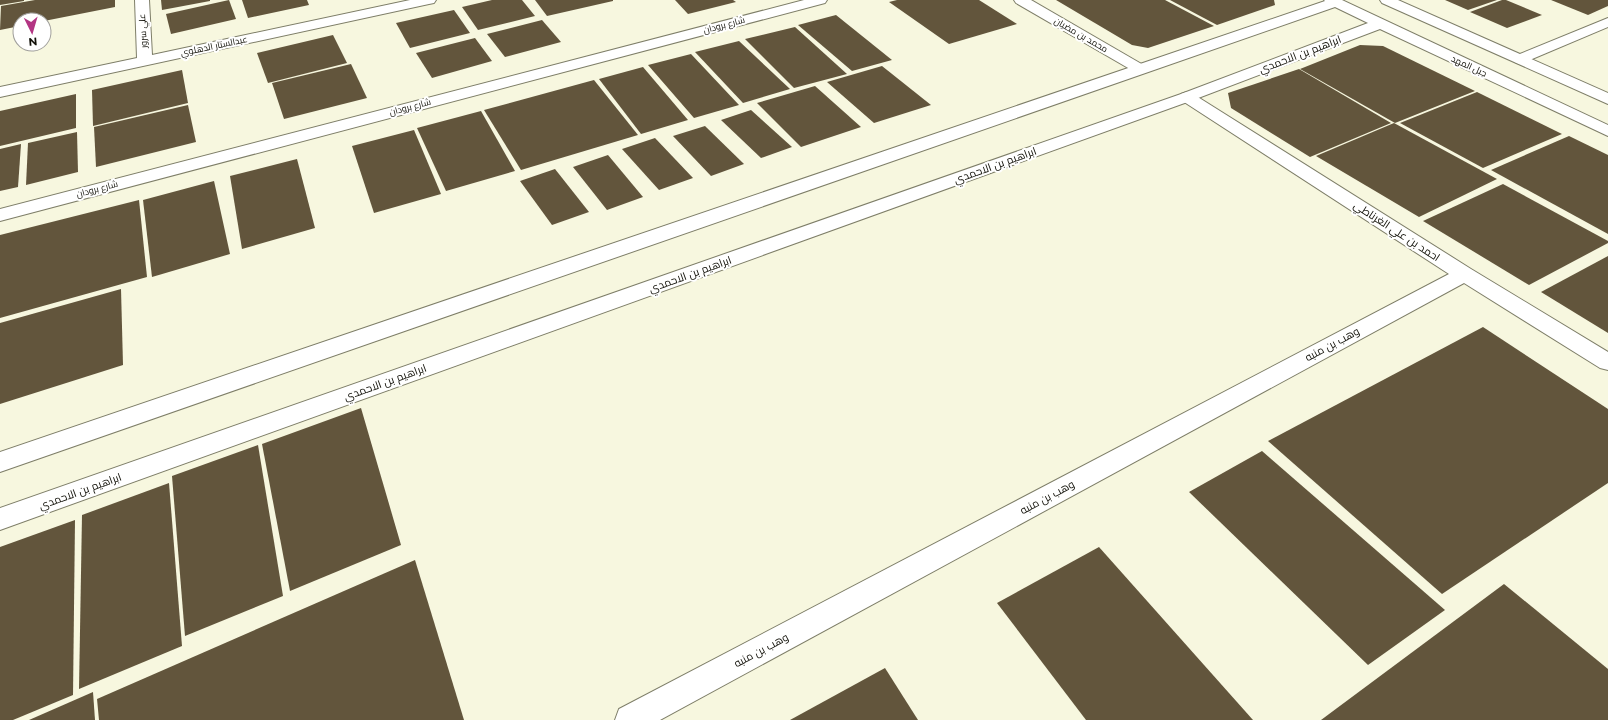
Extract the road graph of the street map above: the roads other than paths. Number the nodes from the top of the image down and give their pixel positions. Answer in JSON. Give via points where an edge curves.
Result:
{"nodes":[{"id":1,"x":142,"y":0,"type":"edge"},
{"id":2,"x":429,"y":0,"type":"edge"},
{"id":3,"x":820,"y":0,"type":"edge"},
{"id":4,"x":1021,"y":0,"type":"edge"},
{"id":5,"x":1388,"y":0,"type":"edge"},
{"id":6,"x":1333,"y":1,"type":"edge"},
{"id":7,"x":1608,"y":22,"type":"edge"},
{"id":8,"x":1379,"y":24,"type":"junction"},
{"id":9,"x":1520,"y":59,"type":"junction"},
{"id":10,"x":145,"y":61,"type":"junction"},
{"id":11,"x":1140,"y":69,"type":"junction"},
{"id":12,"x":0,"y":92,"type":"edge"},
{"id":13,"x":1187,"y":97,"type":"junction"},
{"id":14,"x":1608,"y":99,"type":"edge"},
{"id":15,"x":1608,"y":132,"type":"edge"},
{"id":16,"x":0,"y":215,"type":"edge"},
{"id":17,"x":1464,"y":274,"type":"junction"},
{"id":18,"x":1608,"y":362,"type":"edge"},
{"id":19,"x":0,"y":462,"type":"edge"},
{"id":20,"x":0,"y":519,"type":"edge"},
{"id":21,"x":630,"y":720,"type":"edge"}],
"edges":[{"from":1,"to":10,"type":"street","name":"علي سرور"},
{"from":2,"to":10,"type":"street","name":"عبدالستار الدهلوي"},
{"from":3,"to":16,"type":"street","name":"شارع برودان"},
{"from":4,"to":11,"type":"street","name":"محمد بن مضيان"},
{"from":5,"to":9,"type":"street"},
{"from":6,"to":8,"type":"street","name":"جبل المهد"},
{"from":6,"to":11,"type":"street"},
{"from":7,"to":9,"type":"street"},
{"from":8,"to":13,"type":"street","name":"ابراهيم بن الاحمدي"},
{"from":8,"to":15,"type":"street","name":"جبل المهد"},
{"from":9,"to":14,"type":"street"},
{"from":10,"to":12,"type":"street","name":"عبدالستار الدهلوي"},
{"from":11,"to":19,"type":"street"},
{"from":13,"to":17,"type":"street","name":"احمد بن علي الغرناطي"},
{"from":13,"to":20,"type":"street","name":"ابراهيم بن الاحمدي"},
{"from":17,"to":18,"type":"street","name":"احمد بن علي الغرناطي"},
{"from":17,"to":21,"type":"street","name":"وهب بن منبه"}]}
